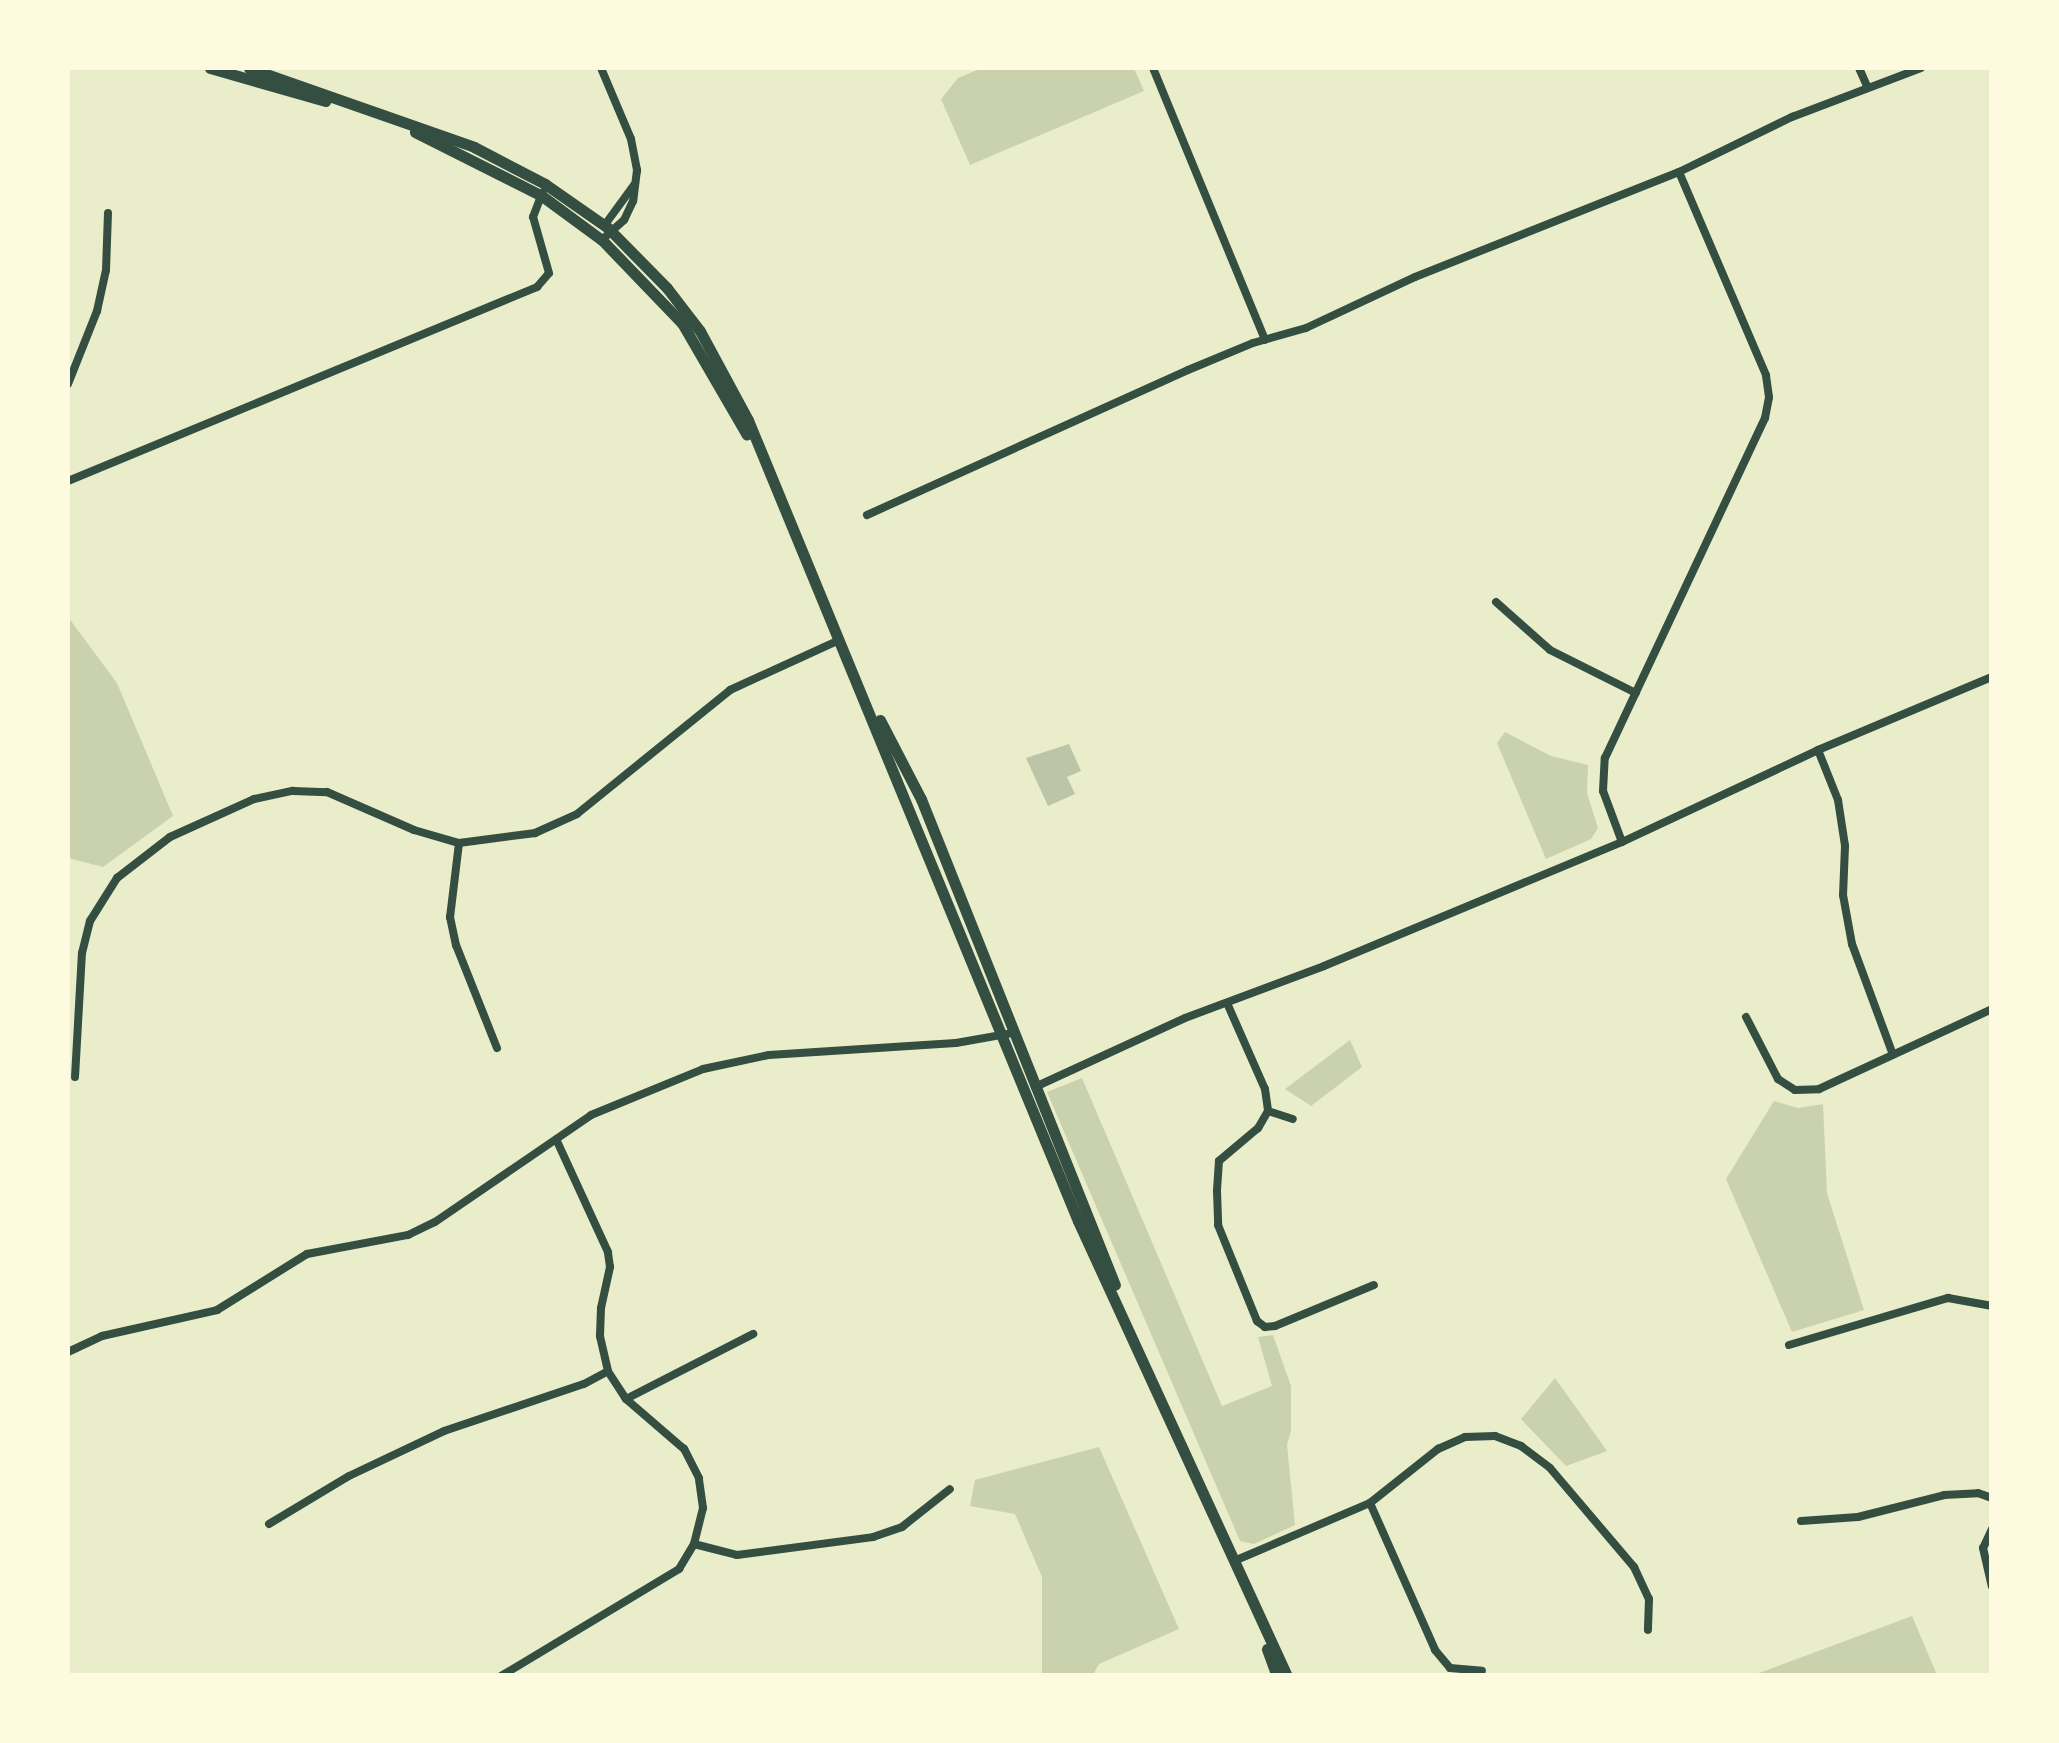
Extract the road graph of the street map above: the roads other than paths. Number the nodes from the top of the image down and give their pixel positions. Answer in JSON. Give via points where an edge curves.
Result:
{"nodes":[{"id":1,"x":210,"y":68,"type":"edge"},
{"id":2,"x":249,"y":68,"type":"edge"},
{"id":3,"x":601,"y":68,"type":"edge"},
{"id":4,"x":1154,"y":68,"type":"edge"},
{"id":5,"x":1859,"y":68,"type":"edge"},
{"id":6,"x":1921,"y":68,"type":"edge"},
{"id":7,"x":1867,"y":86,"type":"junction"},
{"id":8,"x":377,"y":115,"type":"junction"},
{"id":9,"x":1679,"y":172,"type":"junction"},
{"id":10,"x":636,"y":181,"type":"junction"},
{"id":11,"x":544,"y":190,"type":"junction"},
{"id":12,"x":108,"y":213,"type":"dead end"},
{"id":13,"x":606,"y":231,"type":"junction"},
{"id":14,"x":1265,"y":340,"type":"junction"},
{"id":15,"x":68,"y":384,"type":"edge"},
{"id":16,"x":68,"y":481,"type":"edge"},
{"id":17,"x":867,"y":515,"type":"dead end"},
{"id":18,"x":1496,"y":602,"type":"dead end"},
{"id":19,"x":839,"y":640,"type":"junction"},
{"id":20,"x":1992,"y":677,"type":"edge"},
{"id":21,"x":1636,"y":693,"type":"junction"},
{"id":22,"x":1818,"y":750,"type":"junction"},
{"id":23,"x":1622,"y":842,"type":"junction"},
{"id":24,"x":459,"y":843,"type":"junction"},
{"id":25,"x":1228,"y":1003,"type":"junction"},
{"id":26,"x":1992,"y":1009,"type":"edge"},
{"id":27,"x":1746,"y":1017,"type":"dead end"},
{"id":28,"x":1007,"y":1034,"type":"junction"},
{"id":29,"x":497,"y":1048,"type":"dead end"},
{"id":30,"x":1894,"y":1056,"type":"junction"},
{"id":31,"x":75,"y":1077,"type":"dead end"},
{"id":32,"x":1030,"y":1090,"type":"junction"},
{"id":33,"x":1268,"y":1111,"type":"junction"},
{"id":34,"x":1293,"y":1119,"type":"dead end"},
{"id":35,"x":556,"y":1139,"type":"junction"},
{"id":36,"x":1374,"y":1284,"type":"dead end"},
{"id":37,"x":1992,"y":1306,"type":"edge"},
{"id":38,"x":753,"y":1334,"type":"dead end"},
{"id":39,"x":1789,"y":1345,"type":"dead end"},
{"id":40,"x":68,"y":1352,"type":"edge"},
{"id":41,"x":608,"y":1371,"type":"junction"},
{"id":42,"x":626,"y":1399,"type":"junction"},
{"id":43,"x":950,"y":1489,"type":"dead end"},
{"id":44,"x":1992,"y":1498,"type":"edge"},
{"id":45,"x":1370,"y":1503,"type":"junction"},
{"id":46,"x":1801,"y":1521,"type":"dead end"},
{"id":47,"x":269,"y":1524,"type":"dead end"},
{"id":48,"x":1992,"y":1528,"type":"edge"},
{"id":49,"x":694,"y":1544,"type":"junction"},
{"id":50,"x":1234,"y":1561,"type":"junction"},
{"id":51,"x":1992,"y":1586,"type":"edge"},
{"id":52,"x":1648,"y":1630,"type":"dead end"},
{"id":53,"x":1482,"y":1671,"type":"dead end"},
{"id":54,"x":501,"y":1676,"type":"edge"},
{"id":55,"x":1277,"y":1676,"type":"edge"},
{"id":56,"x":1287,"y":1676,"type":"edge"}],
"edges":[{"from":1,"to":8,"type":"main road"},
{"from":2,"to":8,"type":"main road"},
{"from":3,"to":10,"type":"street","via":[[631,139]]},
{"from":4,"to":14,"type":"street"},
{"from":5,"to":7,"type":"street"},
{"from":6,"to":7,"type":"street"},
{"from":7,"to":9,"type":"street"},
{"from":8,"to":11,"type":"main road","via":[[474,147]]},
{"from":9,"to":14,"type":"street"},
{"from":9,"to":21,"type":"street","via":[[1766,375],[1769,397]]},
{"from":10,"to":13,"type":"street"},
{"from":10,"to":13,"type":"street","via":[[628,213]]},
{"from":11,"to":13,"type":"main road"},
{"from":11,"to":16,"type":"street","via":[[534,216],[548,273],[537,287]]},
{"from":12,"to":15,"type":"street","via":[[97,311]]},
{"from":13,"to":19,"type":"main road","via":[[667,288],[700,331],[748,420]]},
{"from":14,"to":17,"type":"street"},
{"from":18,"to":21,"type":"street","via":[[1550,650]]},
{"from":19,"to":24,"type":"street","via":[[730,690],[577,814],[517,837]]},
{"from":19,"to":28,"type":"main road","via":[[920,799]]},
{"from":20,"to":22,"type":"street"},
{"from":21,"to":23,"type":"street","via":[[1605,758],[1602,791]]},
{"from":22,"to":23,"type":"street"},
{"from":22,"to":30,"type":"street","via":[[1838,800],[1852,944]]},
{"from":23,"to":25,"type":"street"},
{"from":24,"to":29,"type":"street","via":[[450,917]]},
{"from":24,"to":31,"type":"street","via":[[327,792],[293,790],[201,822],[132,862],[90,921]]},
{"from":25,"to":32,"type":"street"},
{"from":25,"to":33,"type":"street"},
{"from":26,"to":30,"type":"street"},
{"from":27,"to":30,"type":"street","via":[[1778,1079],[1795,1090],[1819,1089]]},
{"from":28,"to":32,"type":"main road"},
{"from":28,"to":35,"type":"street","via":[[956,1044],[737,1059],[618,1103]]},
{"from":32,"to":50,"type":"main road"},
{"from":33,"to":34,"type":"street"},
{"from":33,"to":36,"type":"street","via":[[1219,1161],[1217,1191],[1218,1226],[1257,1321],[1275,1326]]},
{"from":35,"to":40,"type":"street","via":[[408,1235],[307,1254],[218,1310],[102,1336]]},
{"from":35,"to":41,"type":"street","via":[[608,1252],[600,1336]]},
{"from":37,"to":39,"type":"street","via":[[1948,1298]]},
{"from":38,"to":42,"type":"street"},
{"from":41,"to":42,"type":"street"},
{"from":41,"to":47,"type":"street","via":[[444,1431]]},
{"from":42,"to":49,"type":"street","via":[[693,1464],[703,1508]]},
{"from":43,"to":49,"type":"street","via":[[902,1526],[873,1538],[737,1555]]},
{"from":44,"to":46,"type":"street","via":[[1944,1495],[1858,1517]]},
{"from":45,"to":50,"type":"street"},
{"from":45,"to":52,"type":"street","via":[[1438,1449],[1466,1437],[1495,1436],[1521,1446],[1550,1468],[1634,1566],[1649,1599]]},
{"from":45,"to":53,"type":"street","via":[[1435,1650],[1450,1668]]},
{"from":48,"to":51,"type":"street","via":[[1983,1548]]},
{"from":49,"to":54,"type":"street","via":[[679,1569],[656,1586]]},
{"from":50,"to":55,"type":"main road"},
{"from":50,"to":56,"type":"main road"}]}
